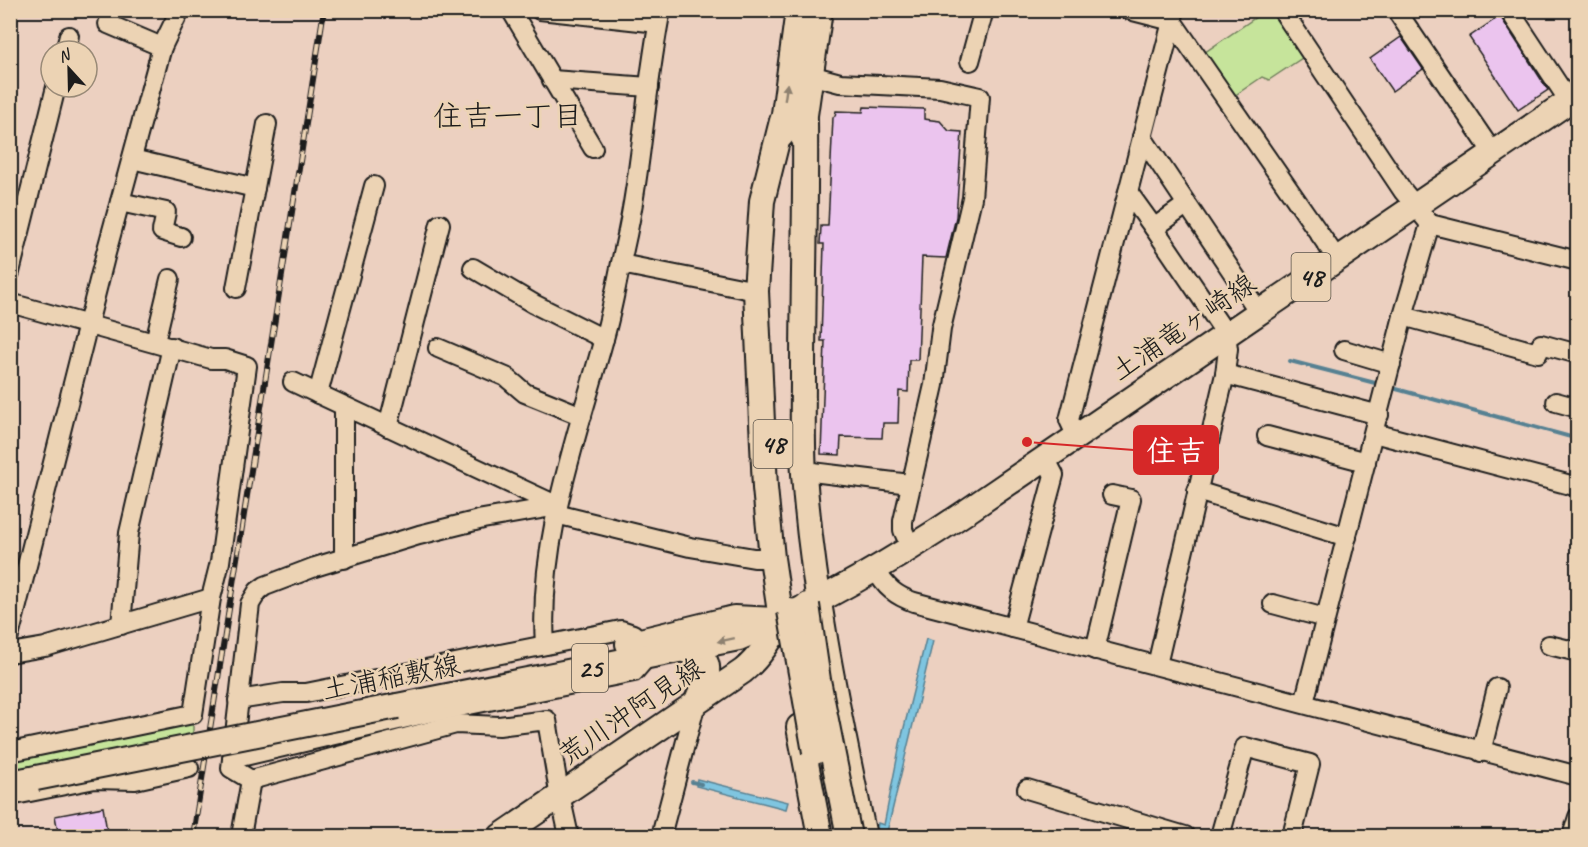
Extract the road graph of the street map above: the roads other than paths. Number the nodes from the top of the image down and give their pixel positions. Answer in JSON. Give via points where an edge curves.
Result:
{"nodes":[{"id":1,"x":113,"y":10,"type":"edge"},
{"id":2,"x":180,"y":10,"type":"edge"},
{"id":3,"x":511,"y":10,"type":"edge"},
{"id":4,"x":540,"y":10,"type":"edge"},
{"id":5,"x":798,"y":10,"type":"edge"},
{"id":6,"x":820,"y":10,"type":"edge"},
{"id":7,"x":984,"y":10,"type":"edge"},
{"id":8,"x":1129,"y":10,"type":"edge"},
{"id":9,"x":1281,"y":10,"type":"edge"},
{"id":10,"x":1396,"y":10,"type":"edge"},
{"id":11,"x":1509,"y":10,"type":"edge"},
{"id":12,"x":1173,"y":16,"type":"edge"},
{"id":13,"x":659,"y":17,"type":"edge"},
{"id":14,"x":162,"y":47,"type":"junction"},
{"id":15,"x":970,"y":61,"type":"dead end"},
{"id":16,"x":810,"y":75,"type":"junction"},
{"id":17,"x":552,"y":80,"type":"junction"},
{"id":18,"x":649,"y":87,"type":"junction"},
{"id":19,"x":1573,"y":98,"type":"edge"},
{"id":20,"x":53,"y":99,"type":"edge"},
{"id":21,"x":793,"y":121,"type":"junction"},
{"id":22,"x":267,"y":123,"type":"dead end"},
{"id":23,"x":1142,"y":137,"type":"junction"},
{"id":24,"x":593,"y":148,"type":"dead end"},
{"id":25,"x":1492,"y":153,"type":"junction"},
{"id":26,"x":132,"y":159,"type":"junction"},
{"id":27,"x":374,"y":186,"type":"dead end"},
{"id":28,"x":255,"y":188,"type":"junction"},
{"id":29,"x":1128,"y":192,"type":"junction"},
{"id":30,"x":120,"y":202,"type":"junction"},
{"id":31,"x":1186,"y":205,"type":"junction"},
{"id":32,"x":1422,"y":215,"type":"junction"},
{"id":33,"x":440,"y":224,"type":"dead end"},
{"id":34,"x":1154,"y":228,"type":"junction"},
{"id":35,"x":181,"y":237,"type":"dead end"},
{"id":36,"x":1337,"y":259,"type":"junction"},
{"id":37,"x":1578,"y":261,"type":"edge"},
{"id":38,"x":621,"y":264,"type":"junction"},
{"id":39,"x":473,"y":268,"type":"dead end"},
{"id":40,"x":10,"y":272,"type":"edge"},
{"id":41,"x":170,"y":279,"type":"dead end"},
{"id":42,"x":772,"y":280,"type":"junction"},
{"id":43,"x":236,"y":288,"type":"dead end"},
{"id":44,"x":10,"y":303,"type":"edge"},
{"id":45,"x":1259,"y":312,"type":"junction"},
{"id":46,"x":1403,"y":316,"type":"junction"},
{"id":47,"x":90,"y":323,"type":"junction"},
{"id":48,"x":1226,"y":334,"type":"junction"},
{"id":49,"x":604,"y":339,"type":"junction"},
{"id":50,"x":164,"y":345,"type":"junction"},
{"id":51,"x":438,"y":348,"type":"dead end"},
{"id":52,"x":1344,"y":350,"type":"dead end"},
{"id":53,"x":1578,"y":354,"type":"edge"},
{"id":54,"x":1391,"y":364,"type":"junction"},
{"id":55,"x":1225,"y":374,"type":"junction"},
{"id":56,"x":293,"y":382,"type":"dead end"},
{"id":57,"x":318,"y":394,"type":"junction"},
{"id":58,"x":1556,"y":402,"type":"dead end"},
{"id":59,"x":344,"y":407,"type":"junction"},
{"id":60,"x":1578,"y":408,"type":"edge"},
{"id":61,"x":582,"y":416,"type":"junction"},
{"id":62,"x":1377,"y":424,"type":"junction"},
{"id":63,"x":387,"y":427,"type":"junction"},
{"id":64,"x":1267,"y":436,"type":"dead end"},
{"id":65,"x":1077,"y":437,"type":"junction"},
{"id":66,"x":1045,"y":458,"type":"junction"},
{"id":67,"x":1366,"y":462,"type":"junction"},
{"id":68,"x":804,"y":471,"type":"junction"},
{"id":69,"x":910,"y":484,"type":"junction"},
{"id":70,"x":1578,"y":487,"type":"edge"},
{"id":71,"x":1197,"y":491,"type":"junction"},
{"id":72,"x":1112,"y":495,"type":"dead end"},
{"id":73,"x":557,"y":510,"type":"junction"},
{"id":74,"x":1347,"y":537,"type":"junction"},
{"id":75,"x":911,"y":548,"type":"junction"},
{"id":76,"x":772,"y":558,"type":"junction"},
{"id":77,"x":344,"y":559,"type":"junction"},
{"id":78,"x":876,"y":570,"type":"junction"},
{"id":79,"x":16,"y":593,"type":"edge"},
{"id":80,"x":211,"y":598,"type":"junction"},
{"id":81,"x":1273,"y":604,"type":"dead end"},
{"id":82,"x":799,"y":609,"type":"junction"},
{"id":83,"x":1325,"y":618,"type":"junction"},
{"id":84,"x":121,"y":625,"type":"junction"},
{"id":85,"x":1013,"y":628,"type":"junction"},
{"id":86,"x":10,"y":633,"type":"edge"},
{"id":87,"x":545,"y":645,"type":"junction"},
{"id":88,"x":1550,"y":645,"type":"dead end"},
{"id":89,"x":643,"y":649,"type":"junction"},
{"id":90,"x":685,"y":650,"type":"junction"},
{"id":91,"x":1095,"y":650,"type":"junction"},
{"id":92,"x":1578,"y":652,"type":"edge"},
{"id":93,"x":10,"y":653,"type":"edge"},
{"id":94,"x":1157,"y":665,"type":"junction"},
{"id":95,"x":1497,"y":688,"type":"dead end"},
{"id":96,"x":545,"y":689,"type":"junction"},
{"id":97,"x":238,"y":700,"type":"junction"},
{"id":98,"x":696,"y":703,"type":"junction"},
{"id":99,"x":1304,"y":703,"type":"junction"},
{"id":100,"x":448,"y":717,"type":"junction"},
{"id":101,"x":547,"y":720,"type":"junction"},
{"id":102,"x":427,"y":722,"type":"junction"},
{"id":103,"x":10,"y":752,"type":"edge"},
{"id":104,"x":1481,"y":752,"type":"junction"},
{"id":105,"x":232,"y":759,"type":"junction"},
{"id":106,"x":189,"y":768,"type":"dead end"},
{"id":107,"x":26,"y":770,"type":"edge"},
{"id":108,"x":1578,"y":776,"type":"edge"},
{"id":109,"x":251,"y":780,"type":"junction"},
{"id":110,"x":10,"y":783,"type":"edge"},
{"id":111,"x":1027,"y":789,"type":"dead end"},
{"id":112,"x":10,"y":796,"type":"edge"},
{"id":113,"x":560,"y":796,"type":"junction"},
{"id":114,"x":1578,"y":817,"type":"edge"},
{"id":115,"x":1179,"y":835,"type":"edge"},
{"id":116,"x":241,"y":837,"type":"edge"},
{"id":117,"x":501,"y":837,"type":"edge"},
{"id":118,"x":569,"y":837,"type":"edge"},
{"id":119,"x":662,"y":837,"type":"edge"},
{"id":120,"x":820,"y":837,"type":"edge"},
{"id":121,"x":832,"y":837,"type":"edge"},
{"id":122,"x":849,"y":837,"type":"edge"},
{"id":123,"x":864,"y":837,"type":"edge"},
{"id":124,"x":1220,"y":837,"type":"edge"},
{"id":125,"x":1292,"y":837,"type":"edge"},
{"id":126,"x":1572,"y":837,"type":"edge"}],
"edges":[{"from":1,"to":14,"type":"street","via":[[108,24]]},
{"from":2,"to":14,"type":"street"},
{"from":3,"to":17,"type":"street"},
{"from":4,"to":13,"type":"street"},
{"from":21,"to":5,"type":"main road","number":"48","one_way":true},
{"from":6,"to":16,"type":"main road","number":"48"},
{"from":7,"to":15,"type":"street"},
{"from":8,"to":12,"type":"street"},
{"from":9,"to":32,"type":"street"},
{"from":10,"to":25,"type":"street"},
{"from":11,"to":19,"type":"street"},
{"from":12,"to":23,"type":"street"},
{"from":12,"to":36,"type":"street"},
{"from":13,"to":18,"type":"street"},
{"from":14,"to":26,"type":"street"},
{"from":16,"to":21,"type":"main road","number":"48"},
{"from":16,"to":69,"type":"street","via":[[840,83],[940,88],[980,97],[972,198],[940,329],[934,385]]},
{"from":17,"to":18,"type":"street"},
{"from":17,"to":24,"type":"street"},
{"from":18,"to":38,"type":"street"},
{"from":19,"to":25,"type":"main road","name":"土浦竜ヶ崎線","number":"48"},
{"from":20,"to":40,"type":"street"},
{"from":21,"to":42,"type":"main road","number":"48","via":[[795,185]]},
{"from":21,"to":42,"type":"main road","via":[[762,201]]},
{"from":21,"to":68,"type":"main road","via":[[806,189]]},
{"from":22,"to":28,"type":"street"},
{"from":23,"to":29,"type":"street"},
{"from":23,"to":31,"type":"street"},
{"from":25,"to":32,"type":"main road","name":"土浦竜ヶ崎線","number":"48"},
{"from":26,"to":28,"type":"street"},
{"from":26,"to":30,"type":"street"},
{"from":27,"to":57,"type":"street"},
{"from":28,"to":43,"type":"street"},
{"from":29,"to":34,"type":"street"},
{"from":29,"to":65,"type":"street","via":[[1069,420]]},
{"from":30,"to":35,"type":"street","via":[[166,212],[162,231]]},
{"from":30,"to":47,"type":"street"},
{"from":31,"to":34,"type":"street"},
{"from":31,"to":45,"type":"street"},
{"from":32,"to":36,"type":"main road","name":"土浦竜ヶ崎線","number":"48"},
{"from":32,"to":37,"type":"street"},
{"from":32,"to":46,"type":"street"},
{"from":33,"to":63,"type":"street"},
{"from":34,"to":48,"type":"street"},
{"from":36,"to":45,"type":"main road","name":"土浦竜ヶ崎線","number":"48"},
{"from":38,"to":42,"type":"street"},
{"from":38,"to":49,"type":"street"},
{"from":39,"to":49,"type":"street"},
{"from":41,"to":50,"type":"street"},
{"from":42,"to":76,"type":"main road","via":[[765,476]]},
{"from":42,"to":82,"type":"main road","number":"48","via":[[771,410],[776,498],[782,561]]},
{"from":44,"to":47,"type":"street"},
{"from":45,"to":48,"type":"main road","name":"土浦竜ヶ崎線","number":"48"},
{"from":46,"to":53,"type":"street","via":[[1538,353],[1540,344]]},
{"from":46,"to":54,"type":"street"},
{"from":47,"to":50,"type":"street"},
{"from":47,"to":79,"type":"street"},
{"from":48,"to":55,"type":"street"},
{"from":48,"to":65,"type":"main road","name":"土浦竜ヶ崎線","number":"48"},
{"from":49,"to":61,"type":"street"},
{"from":50,"to":80,"type":"street","via":[[247,366],[220,562]]},
{"from":50,"to":84,"type":"street","via":[[129,533]]},
{"from":51,"to":61,"type":"street","via":[[506,377],[525,393]]},
{"from":52,"to":54,"type":"street"},
{"from":54,"to":62,"type":"street"},
{"from":55,"to":62,"type":"street"},
{"from":55,"to":71,"type":"street"},
{"from":56,"to":57,"type":"street"},
{"from":57,"to":59,"type":"street"},
{"from":58,"to":60,"type":"street"},
{"from":59,"to":63,"type":"street"},
{"from":59,"to":77,"type":"street"},
{"from":61,"to":73,"type":"street"},
{"from":62,"to":67,"type":"street"},
{"from":62,"to":70,"type":"street"},
{"from":63,"to":73,"type":"street"},
{"from":64,"to":67,"type":"street"},
{"from":65,"to":66,"type":"main road","name":"土浦竜ヶ崎線","number":"48"},
{"from":66,"to":75,"type":"main road","name":"土浦竜ヶ崎線","number":"48"},
{"from":66,"to":85,"type":"street","via":[[1054,475]]},
{"from":67,"to":74,"type":"street"},
{"from":68,"to":69,"type":"street"},
{"from":68,"to":82,"type":"main road","via":[[810,546]]},
{"from":69,"to":75,"type":"street","via":[[902,525]]},
{"from":71,"to":74,"type":"street"},
{"from":71,"to":94,"type":"street"},
{"from":72,"to":91,"type":"street","via":[[1131,499]]},
{"from":73,"to":76,"type":"street","via":[[690,547]]},
{"from":73,"to":77,"type":"street","via":[[483,519]]},
{"from":73,"to":87,"type":"street","via":[[546,577]]},
{"from":74,"to":83,"type":"street"},
{"from":75,"to":78,"type":"main road","name":"土浦竜ヶ崎線","number":"48"},
{"from":76,"to":82,"type":"main road"},
{"from":77,"to":97,"type":"street","via":[[265,585],[258,591],[250,604]]},
{"from":78,"to":82,"type":"main road","name":"土浦竜ヶ崎線","number":"48"},
{"from":78,"to":85,"type":"street","via":[[899,597]]},
{"from":79,"to":86,"type":"street"},
{"from":80,"to":84,"type":"street"},
{"from":80,"to":103,"type":"street","via":[[193,714]]},
{"from":81,"to":83,"type":"street"},
{"from":82,"to":89,"type":"main road","name":"土浦稲敷線","number":"25","via":[[734,618]]},
{"from":82,"to":90,"type":"main road","name":"土浦稲敷線","number":"25","one_way":true,"via":[[739,638]]},
{"from":82,"to":98,"type":"main road","name":"荒川沖阿見線","via":[[751,664]]},
{"from":82,"to":120,"type":"main road"},
{"from":82,"to":121,"type":"main road","bridge":true,"via":[[801,683]]},
{"from":82,"to":122,"type":"main road","bridge":true,"via":[[818,680]]},
{"from":82,"to":123,"type":"main road","via":[[828,663]]},
{"from":83,"to":99,"type":"street"},
{"from":84,"to":93,"type":"street"},
{"from":85,"to":91,"type":"street"},
{"from":87,"to":89,"type":"street","via":[[621,630],[633,634]]},
{"from":87,"to":97,"type":"street","via":[[306,693]]},
{"from":88,"to":92,"type":"street"},
{"from":89,"to":90,"type":"main road","name":"土浦稲敷線","number":"25"},
{"from":89,"to":96,"type":"street","via":[[634,672]]},
{"from":89,"to":107,"type":"main road","name":"土浦稲敷線","number":"25","bridge":true},
{"from":90,"to":98,"type":"main road","via":[[702,658],[707,666]]},
{"from":91,"to":94,"type":"street"},
{"from":94,"to":99,"type":"street"},
{"from":95,"to":104,"type":"street"},
{"from":96,"to":100,"type":"street"},
{"from":96,"to":101,"type":"street"},
{"from":97,"to":105,"type":"street"},
{"from":98,"to":113,"type":"main road","name":"荒川沖阿見線"},
{"from":98,"to":119,"type":"street"},
{"from":99,"to":104,"type":"street"},
{"from":100,"to":101,"type":"street","via":[[498,726]]},
{"from":100,"to":102,"type":"street"},
{"from":101,"to":113,"type":"street"},
{"from":102,"to":105,"type":"street"},
{"from":102,"to":109,"type":"street"},
{"from":104,"to":108,"type":"street"},
{"from":105,"to":109,"type":"street","via":[[231,768]]},
{"from":106,"to":112,"type":"street","via":[[135,780],[95,779]]},
{"from":107,"to":110,"type":"main road","name":"土浦稲敷線","number":"25"},
{"from":109,"to":116,"type":"street"},
{"from":111,"to":115,"type":"street"},
{"from":113,"to":117,"type":"main road","name":"荒川沖阿見線"},
{"from":113,"to":118,"type":"street"},
{"from":114,"to":126,"type":"street"},
{"from":124,"to":125,"type":"street","via":[[1245,747],[1310,764]]}]}
